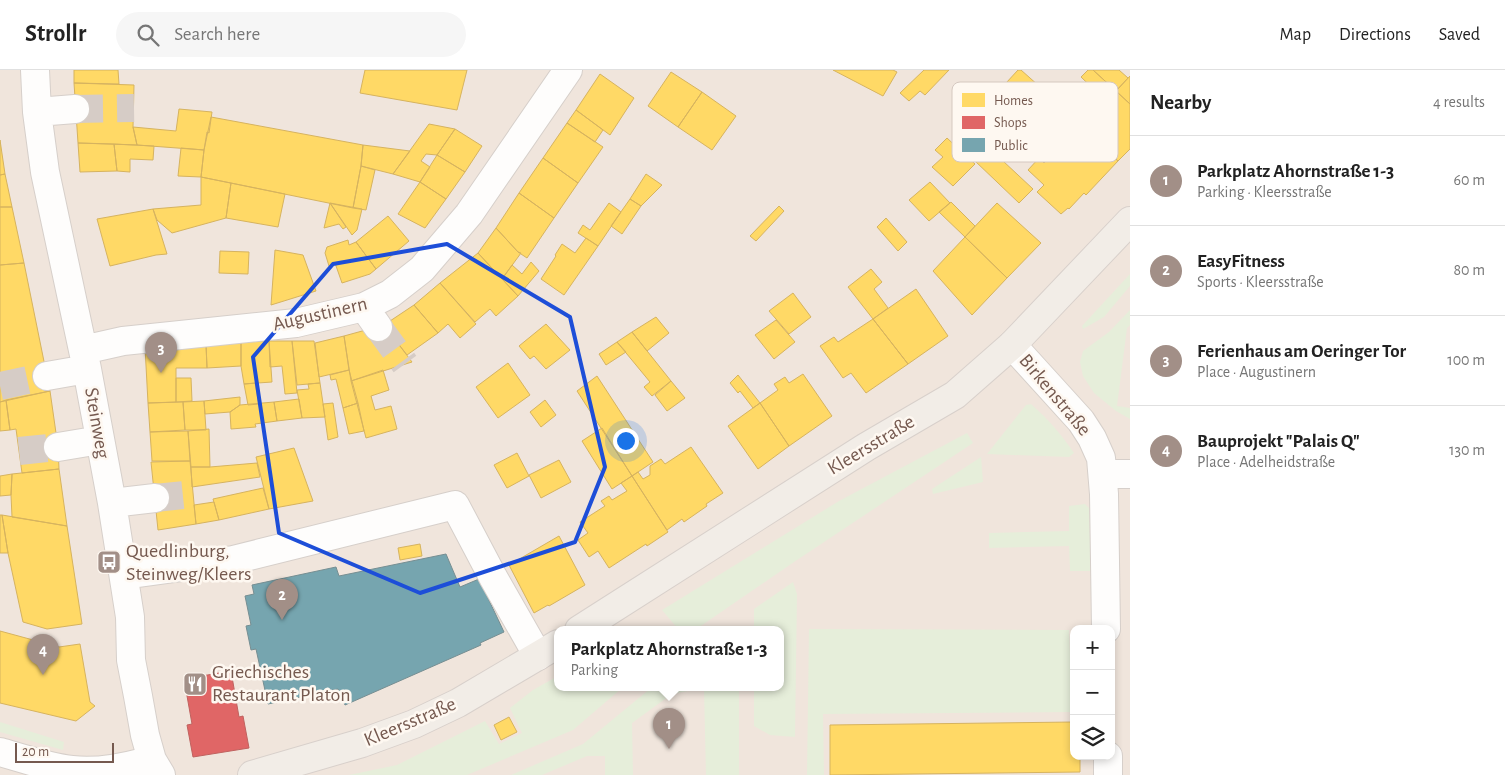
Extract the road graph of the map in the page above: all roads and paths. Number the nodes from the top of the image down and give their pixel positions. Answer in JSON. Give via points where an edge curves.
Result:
{"nodes":[{"id":1,"x":35,"y":70,"type":"edge"},
{"id":2,"x":568,"y":70,"type":"edge"},
{"id":3,"x":75,"y":109,"type":"tunnel mouth"},
{"id":4,"x":37,"y":112,"type":"junction"},
{"id":5,"x":1130,"y":220,"type":"edge"},
{"id":6,"x":1012,"y":345,"type":"junction"},
{"id":7,"x":85,"y":359,"type":"junction"},
{"id":8,"x":47,"y":376,"type":"tunnel mouth"},
{"id":9,"x":100,"y":440,"type":"junction"},
{"id":10,"x":58,"y":446,"type":"tunnel mouth"},
{"id":11,"x":1103,"y":474,"type":"junction"},
{"id":12,"x":1130,"y":474,"type":"edge"},
{"id":13,"x":155,"y":498,"type":"tunnel mouth"},
{"id":14,"x":112,"y":503,"type":"junction"},
{"id":15,"x":124,"y":575,"type":"junction"},
{"id":16,"x":1106,"y":625,"type":"edge"},
{"id":17,"x":584,"y":626,"type":"edge"},
{"id":18,"x":548,"y":650,"type":"edge"},
{"id":19,"x":0,"y":752,"type":"edge"},
{"id":20,"x":1108,"y":760,"type":"edge"},
{"id":21,"x":157,"y":768,"type":"edge"},
{"id":22,"x":252,"y":775,"type":"edge"},
{"id":23,"x":1108,"y":775,"type":"edge"}],
"edges":[{"from":1,"to":4,"type":"street","name":"Steinweg"},
{"from":2,"to":7,"type":"street","name":"Augustinern","via":[[470,214],[422,268],[390,294],[371,317],[123,341]]},
{"from":3,"to":4,"type":"street"},
{"from":4,"to":7,"type":"street","name":"Steinweg","via":[[45,172]]},
{"from":5,"to":6,"type":"main road","name":"Kleersstraße"},
{"from":6,"to":11,"type":"street","name":"Birkenstraße","via":[[1087,429],[1101,458]]},
{"from":6,"to":17,"type":"main road","name":"Kleersstraße","via":[[955,395],[866,447]]},
{"from":7,"to":8,"type":"street","name":"Augustinern"},
{"from":7,"to":9,"type":"street","name":"Steinweg"},
{"from":9,"to":10,"type":"street"},
{"from":9,"to":14,"type":"street","name":"Steinweg"},
{"from":11,"to":12,"type":"street"},
{"from":11,"to":16,"type":"street","name":"Birkenstraße"},
{"from":13,"to":14,"type":"street"},
{"from":14,"to":15,"type":"street","name":"Steinweg"},
{"from":15,"to":18,"type":"street","via":[[233,560],[455,506],[502,593]]},
{"from":15,"to":21,"type":"street","name":"Steinweg","via":[[132,660],[145,735]]},
{"from":18,"to":22,"type":"main road","name":"Kleersstraße","via":[[458,703],[414,724],[362,743]]},
{"from":19,"to":21,"type":"street","via":[[70,770]]},
{"from":20,"to":23,"type":"street"}]}
